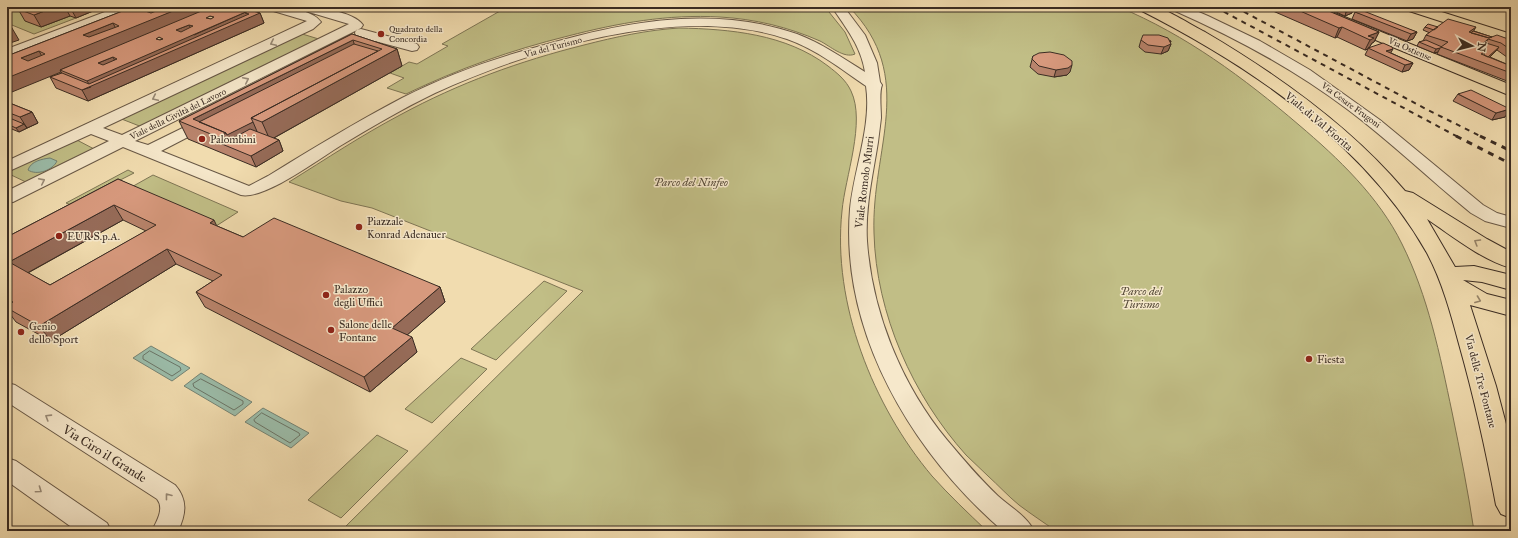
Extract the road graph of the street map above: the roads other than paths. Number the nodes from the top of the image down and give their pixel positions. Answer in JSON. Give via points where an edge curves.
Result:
{"nodes":[{"id":1,"x":129,"y":7,"type":"edge"},
{"id":2,"x":274,"y":7,"type":"edge"},
{"id":3,"x":306,"y":7,"type":"edge"},
{"id":4,"x":838,"y":7,"type":"edge"},
{"id":5,"x":1145,"y":7,"type":"edge"},
{"id":6,"x":1177,"y":7,"type":"edge"},
{"id":7,"x":1308,"y":7,"type":"edge"},
{"id":8,"x":1411,"y":7,"type":"edge"},
{"id":9,"x":646,"y":20,"type":"dead end"},
{"id":10,"x":307,"y":27,"type":"junction"},
{"id":11,"x":633,"y":27,"type":"junction"},
{"id":12,"x":347,"y":31,"type":"junction"},
{"id":13,"x":374,"y":36,"type":"junction"},
{"id":14,"x":1244,"y":38,"type":"junction"},
{"id":15,"x":1511,"y":39,"type":"edge"},
{"id":16,"x":1215,"y":44,"type":"junction"},
{"id":17,"x":412,"y":47,"type":"dead end"},
{"id":18,"x":7,"y":54,"type":"edge"},
{"id":19,"x":334,"y":57,"type":"edge"},
{"id":20,"x":875,"y":86,"type":"junction"},
{"id":21,"x":1511,"y":91,"type":"edge"},
{"id":22,"x":223,"y":113,"type":"edge"},
{"id":23,"x":90,"y":128,"type":"junction"},
{"id":24,"x":122,"y":141,"type":"junction"},
{"id":25,"x":147,"y":152,"type":"junction"},
{"id":26,"x":7,"y":167,"type":"edge"},
{"id":27,"x":1391,"y":188,"type":"junction"},
{"id":28,"x":7,"y":198,"type":"edge"},
{"id":29,"x":1511,"y":223,"type":"edge"},
{"id":30,"x":1511,"y":261,"type":"edge"},
{"id":31,"x":1450,"y":282,"type":"junction"},
{"id":32,"x":1511,"y":283,"type":"edge"},
{"id":33,"x":1511,"y":308,"type":"edge"},
{"id":34,"x":7,"y":391,"type":"edge"},
{"id":35,"x":1507,"y":456,"type":"edge"},
{"id":36,"x":7,"y":468,"type":"edge"},
{"id":37,"x":1511,"y":505,"type":"edge"},
{"id":38,"x":98,"y":531,"type":"edge"},
{"id":39,"x":165,"y":531,"type":"edge"},
{"id":40,"x":1021,"y":531,"type":"edge"}],
"edges":[{"from":1,"to":18,"type":"street"},
{"from":2,"to":10,"type":"street","via":[[314,19],[315,22]]},
{"from":3,"to":12,"type":"street","via":[[357,24]]},
{"from":4,"to":20,"type":"street","name":"Viale Romolo Murri","via":[[864,44]]},
{"from":5,"to":16,"type":"main road","name":"Viale di Val Fiorita"},
{"from":6,"to":14,"type":"street","name":"Via Cesare Frugoni"},
{"from":7,"to":21,"type":"main road","name":"Via Ostiense"},
{"from":8,"to":15,"type":"main road"},
{"from":9,"to":11,"type":"street"},
{"from":10,"to":12,"type":"street"},
{"from":10,"to":12,"type":"street"},
{"from":10,"to":23,"type":"street","one_way":true},
{"from":11,"to":20,"type":"street","name":"Via del Turismo","via":[[668,22],[698,22],[742,25],[773,31],[822,50]]},
{"from":11,"to":25,"type":"street","name":"Via del Turismo","via":[[517,56],[449,82],[392,109],[256,189],[247,191]]},
{"from":12,"to":13,"type":"street"},
{"from":24,"to":12,"type":"street","name":"Viale della Civiltà del Lavoro","one_way":true},
{"from":13,"to":17,"type":"street"},
{"from":13,"to":19,"type":"street"},
{"from":14,"to":16,"type":"street"},
{"from":14,"to":29,"type":"street","name":"Via Cesare Frugoni","via":[[1313,78],[1351,104],[1477,209],[1491,217]]},
{"from":16,"to":27,"type":"main road","name":"Viale di Val Fiorita","via":[[1316,116],[1358,153]]},
{"from":20,"to":40,"type":"street","name":"Viale Romolo Murri","via":[[875,107],[858,210],[858,239],[860,272],[875,330],[891,369],[925,429],[964,478]]},
{"from":22,"to":25,"type":"street","name":"Viale della Civiltà del Lavoro"},
{"from":23,"to":24,"type":"street"},
{"from":23,"to":26,"type":"street"},
{"from":24,"to":25,"type":"street"},
{"from":28,"to":24,"type":"street","name":"Viale della Civiltà del Lavoro","one_way":true},
{"from":30,"to":27,"type":"main road","one_way":true,"via":[[1479,244]]},
{"from":27,"to":31,"type":"main road","name":"Viale di Val Fiorita","via":[[1429,239]]},
{"from":31,"to":32,"type":"main road","via":[[1454,275],[1464,273]]},
{"from":31,"to":33,"type":"main road","one_way":true,"via":[[1477,300]]},
{"from":31,"to":35,"type":"main road","name":"Via delle Tre Fontane"},
{"from":39,"to":34,"type":"street","name":"Via Ciro il Grande","one_way":true,"via":[[174,512],[172,500],[166,492]]},
{"from":35,"to":37,"type":"main road","name":"Via delle Tre Fontane"},
{"from":36,"to":38,"type":"street","one_way":true}]}
